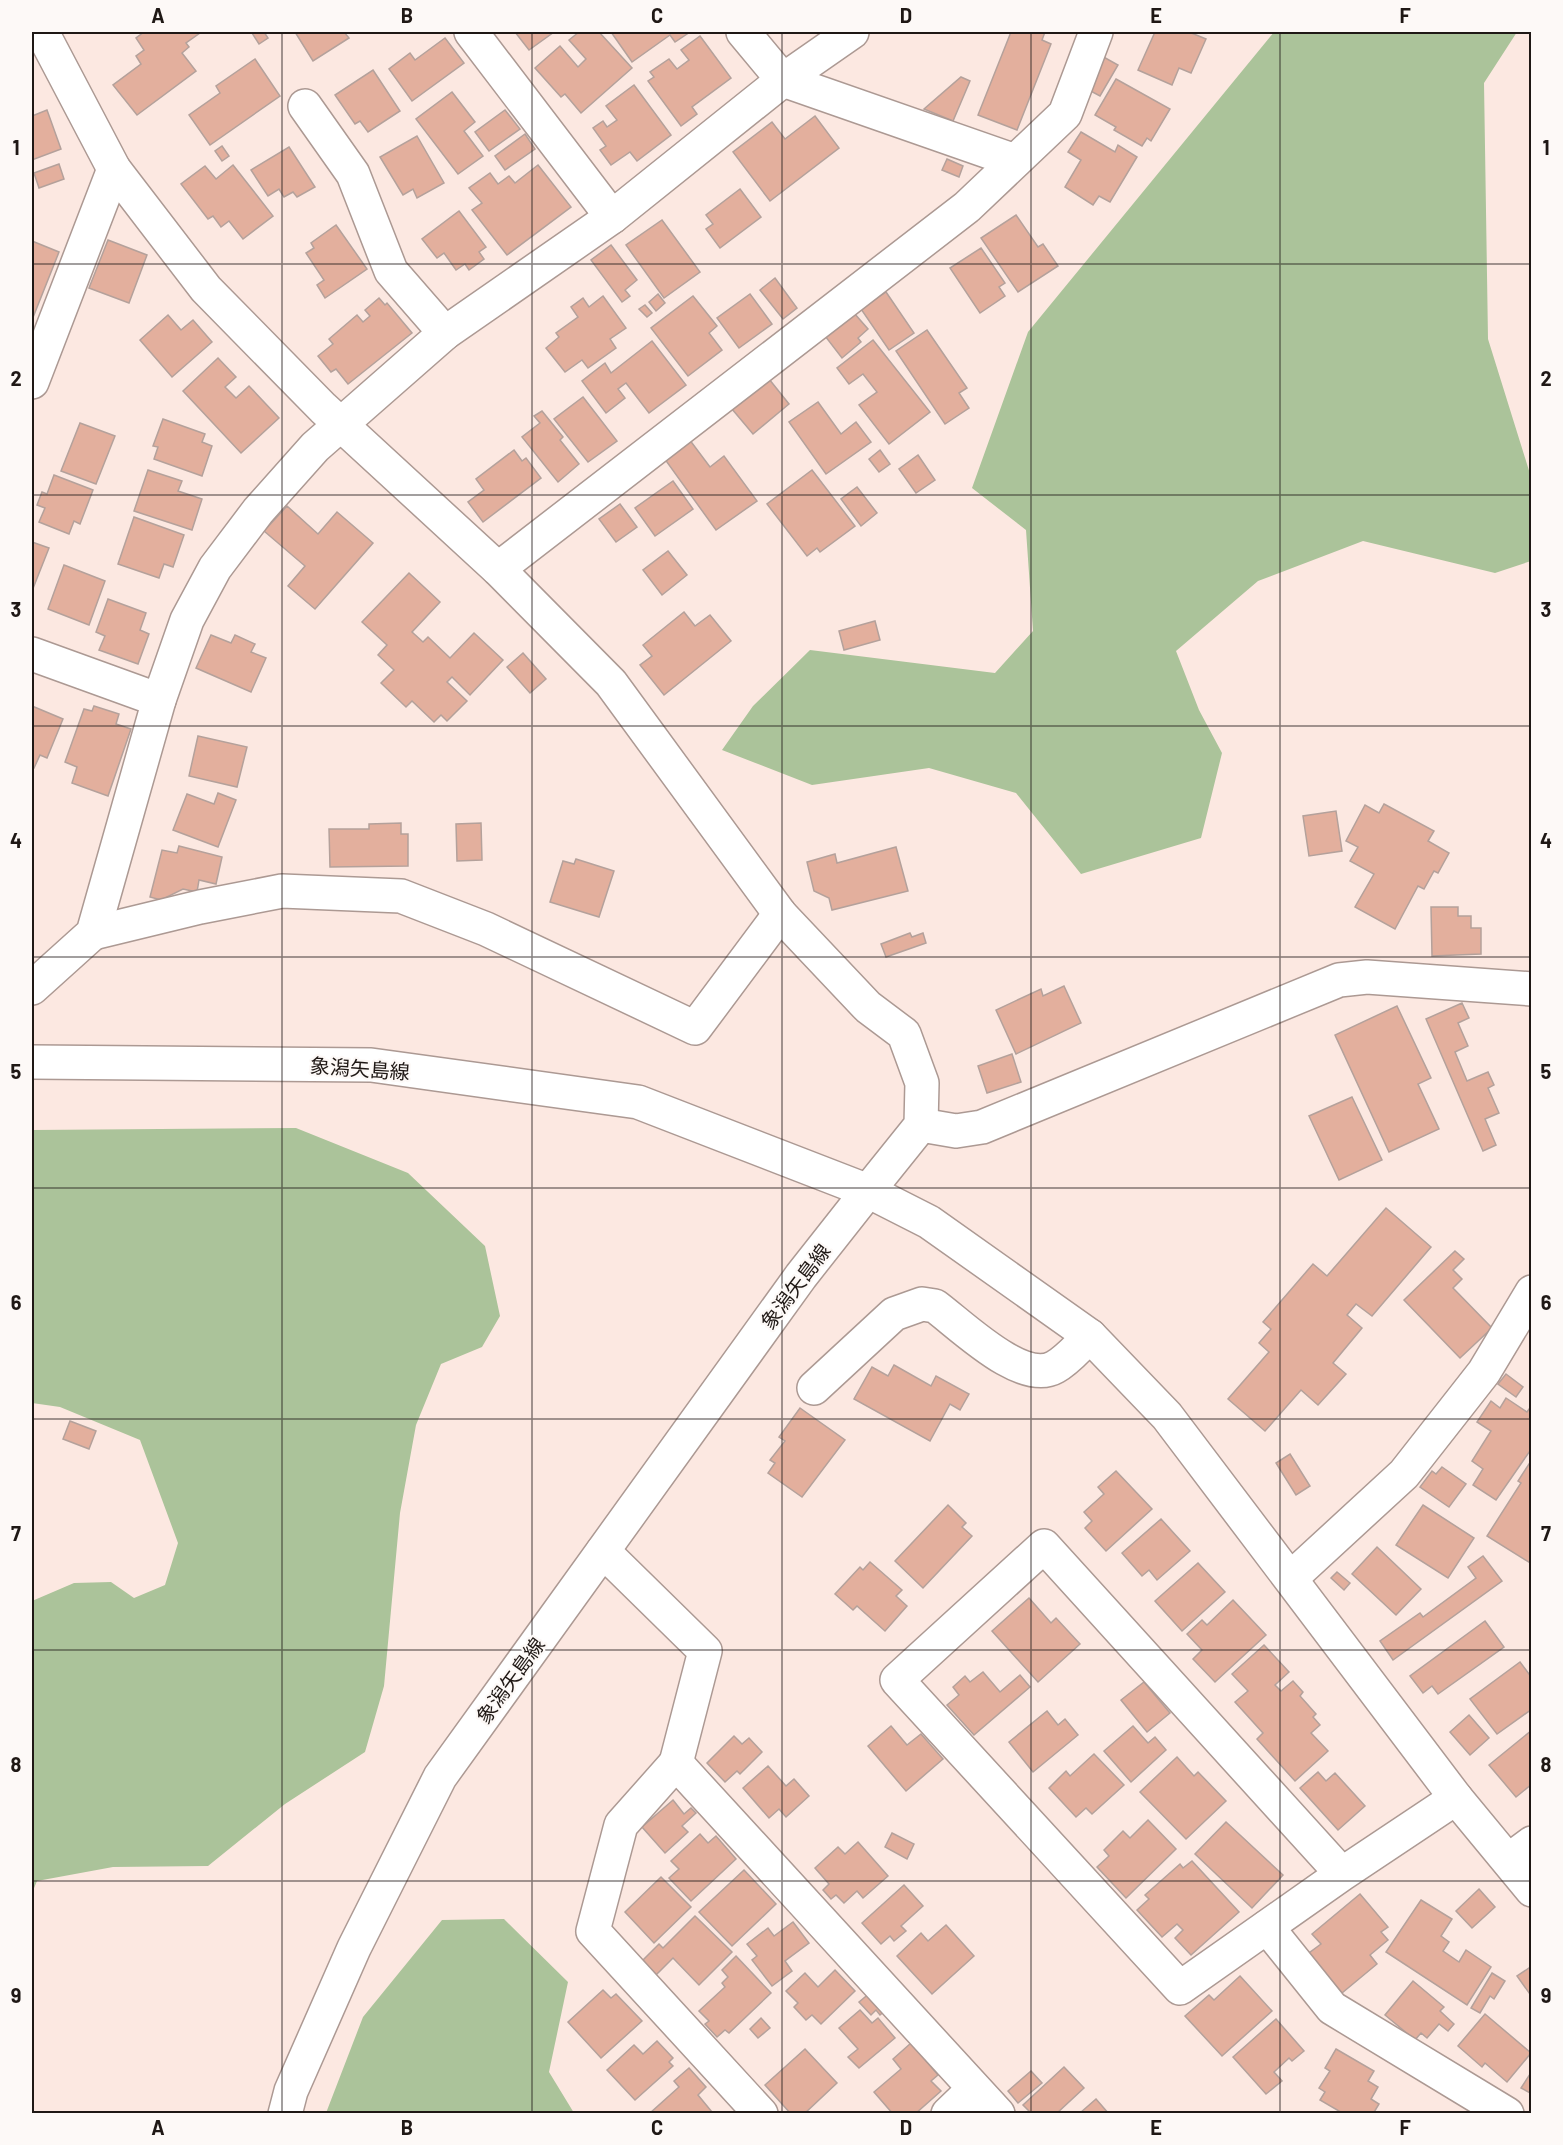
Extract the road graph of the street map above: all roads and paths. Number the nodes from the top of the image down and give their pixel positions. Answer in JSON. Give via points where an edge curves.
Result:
{"nodes":[{"id":1,"x":471,"y":32,"type":"edge"},
{"id":2,"x":743,"y":32,"type":"edge"},
{"id":3,"x":852,"y":32,"type":"edge"},
{"id":4,"x":1096,"y":32,"type":"edge"},
{"id":5,"x":49,"y":34,"type":"edge"},
{"id":6,"x":783,"y":80,"type":"junction"},
{"id":7,"x":305,"y":106,"type":"dead end"},
{"id":8,"x":1015,"y":161,"type":"junction"},
{"id":9,"x":114,"y":169,"type":"junction"},
{"id":10,"x":612,"y":217,"type":"junction"},
{"id":11,"x":445,"y":333,"type":"junction"},
{"id":12,"x":34,"y":370,"type":"edge"},
{"id":13,"x":340,"y":424,"type":"junction"},
{"id":14,"x":498,"y":569,"type":"junction"},
{"id":15,"x":32,"y":654,"type":"edge"},
{"id":16,"x":159,"y":700,"type":"junction"},
{"id":17,"x":780,"y":914,"type":"junction"},
{"id":18,"x":93,"y":933,"type":"junction"},
{"id":19,"x":32,"y":988,"type":"edge"},
{"id":20,"x":1532,"y":989,"type":"edge"},
{"id":21,"x":32,"y":1062,"type":"edge"},
{"id":22,"x":921,"y":1125,"type":"junction"},
{"id":23,"x":868,"y":1191,"type":"junction"},
{"id":24,"x":1532,"y":1292,"type":"edge"},
{"id":25,"x":1090,"y":1336,"type":"junction"},
{"id":26,"x":813,"y":1388,"type":"dead end"},
{"id":27,"x":603,"y":1551,"type":"junction"},
{"id":28,"x":1291,"y":1578,"type":"junction"},
{"id":29,"x":676,"y":1763,"type":"junction"},
{"id":30,"x":1456,"y":1798,"type":"junction"},
{"id":31,"x":1520,"y":1851,"type":"edge"},
{"id":32,"x":1342,"y":1874,"type":"junction"},
{"id":33,"x":1532,"y":1890,"type":"edge"},
{"id":34,"x":1267,"y":1927,"type":"junction"},
{"id":35,"x":974,"y":2088,"type":"junction"},
{"id":36,"x":285,"y":2114,"type":"edge"},
{"id":37,"x":761,"y":2114,"type":"edge"},
{"id":38,"x":948,"y":2114,"type":"edge"},
{"id":39,"x":998,"y":2114,"type":"edge"},
{"id":40,"x":1507,"y":2114,"type":"edge"}],
"edges":[{"from":1,"to":10,"type":"street"},
{"from":2,"to":6,"type":"street"},
{"from":3,"to":6,"type":"street"},
{"from":4,"to":8,"type":"street","via":[[1065,114]]},
{"from":5,"to":9,"type":"street"},
{"from":6,"to":8,"type":"street"},
{"from":6,"to":10,"type":"street"},
{"from":7,"to":11,"type":"street","via":[[353,174],[392,271]]},
{"from":8,"to":14,"type":"street","via":[[967,207]]},
{"from":9,"to":12,"type":"street"},
{"from":9,"to":13,"type":"street","via":[[206,289]]},
{"from":10,"to":11,"type":"street"},
{"from":11,"to":13,"type":"street"},
{"from":13,"to":14,"type":"street"},
{"from":13,"to":16,"type":"street","via":[[258,511],[214,568],[187,620]]},
{"from":14,"to":17,"type":"street","via":[[611,683]]},
{"from":15,"to":16,"type":"street"},
{"from":16,"to":18,"type":"street"},
{"from":17,"to":18,"type":"street","via":[[695,1028],[486,929],[401,896],[282,891]]},
{"from":17,"to":22,"type":"street","via":[[868,1007],[904,1034],[922,1083]]},
{"from":18,"to":19,"type":"street"},
{"from":20,"to":22,"type":"street","via":[[1368,977],[1339,980],[982,1127],[956,1131]]},
{"from":21,"to":23,"type":"street","name":"象潟矢島線","via":[[371,1065],[638,1102]]},
{"from":22,"to":23,"type":"street"},
{"from":23,"to":25,"type":"street","via":[[928,1222]]},
{"from":23,"to":27,"type":"street","name":"象潟矢島線","via":[[801,1276]]},
{"from":24,"to":28,"type":"street","via":[[1484,1372],[1404,1474]]},
{"from":25,"to":26,"type":"street","via":[[1054,1368],[1032,1371],[1012,1364],[935,1306],[922,1304],[894,1314]]},
{"from":25,"to":28,"type":"street","via":[[1167,1416]]},
{"from":27,"to":29,"type":"street","via":[[705,1651]]},
{"from":27,"to":36,"type":"street","name":"象潟矢島線","via":[[440,1777],[354,1948],[291,2091]]},
{"from":28,"to":30,"type":"street"},
{"from":29,"to":35,"type":"street"},
{"from":29,"to":37,"type":"street","via":[[621,1825],[592,1931]]},
{"from":30,"to":31,"type":"street"},
{"from":30,"to":32,"type":"street"},
{"from":31,"to":33,"type":"street"},
{"from":32,"to":34,"type":"street"},
{"from":32,"to":34,"type":"street","via":[[1044,1546],[897,1680],[1180,1988]]},
{"from":34,"to":40,"type":"street","via":[[1332,2008]]},
{"from":35,"to":38,"type":"street"},
{"from":35,"to":39,"type":"street"}]}
